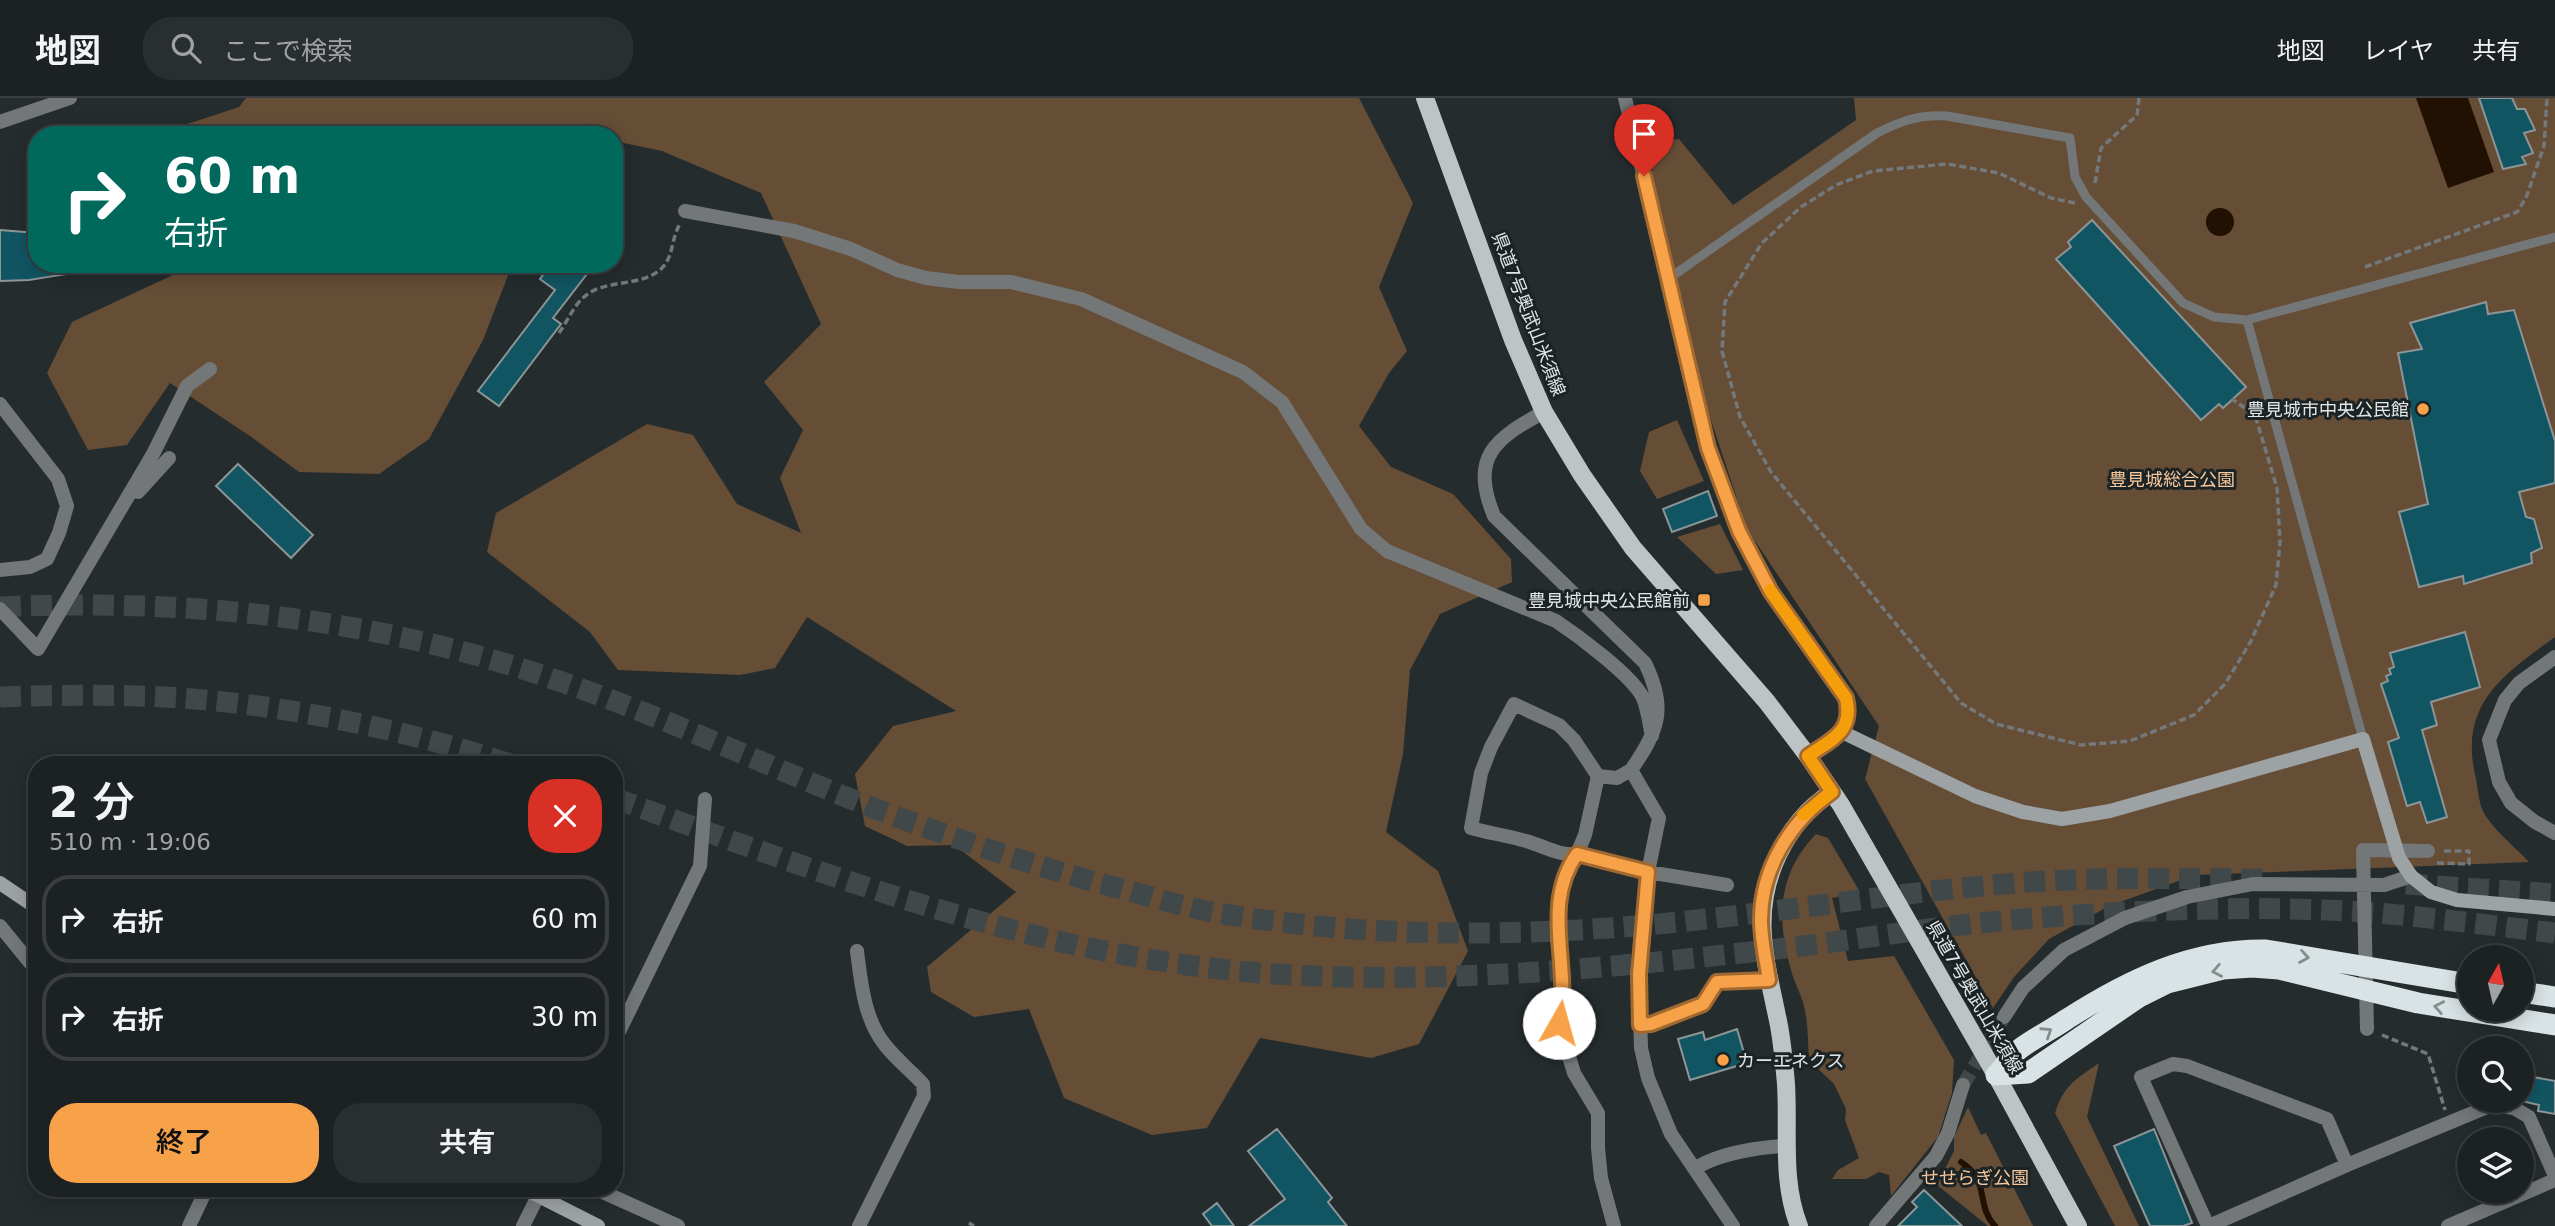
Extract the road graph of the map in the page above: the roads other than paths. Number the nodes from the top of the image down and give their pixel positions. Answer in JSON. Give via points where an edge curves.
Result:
{"nodes":[{"id":1,"x":70,"y":98,"type":"edge"},
{"id":2,"x":1425,"y":98,"type":"edge"},
{"id":3,"x":1625,"y":98,"type":"edge"},
{"id":4,"x":0,"y":122,"type":"edge"},
{"id":5,"x":685,"y":211,"type":"road end"},
{"id":6,"x":2555,"y":237,"type":"edge"},
{"id":7,"x":1668,"y":279,"type":"junction"},
{"id":8,"x":2247,"y":320,"type":"junction"},
{"id":9,"x":210,"y":369,"type":"dead end"},
{"id":10,"x":0,"y":404,"type":"edge"},
{"id":11,"x":1544,"y":412,"type":"junction"},
{"id":12,"x":169,"y":458,"type":"dead end"},
{"id":13,"x":118,"y":513,"type":"junction"},
{"id":14,"x":0,"y":570,"type":"edge"},
{"id":15,"x":0,"y":609,"type":"edge"},
{"id":16,"x":2555,"y":657,"type":"edge"},
{"id":17,"x":1842,"y":732,"type":"junction"},
{"id":18,"x":1652,"y":736,"type":"junction"},
{"id":19,"x":2363,"y":739,"type":"junction"},
{"id":20,"x":1808,"y":756,"type":"junction"},
{"id":21,"x":1631,"y":770,"type":"junction"},
{"id":22,"x":1598,"y":776,"type":"junction"},
{"id":23,"x":1832,"y":792,"type":"junction"},
{"id":24,"x":705,"y":799,"type":"dead end"},
{"id":25,"x":2555,"y":832,"type":"edge"},
{"id":26,"x":1577,"y":854,"type":"junction"},
{"id":27,"x":2430,"y":857,"type":"road end"},
{"id":28,"x":1648,"y":872,"type":"junction"},
{"id":29,"x":2411,"y":876,"type":"junction"},
{"id":30,"x":0,"y":883,"type":"edge"},
{"id":31,"x":1727,"y":885,"type":"dead end"},
{"id":32,"x":28,"y":902,"type":"edge"},
{"id":33,"x":2555,"y":909,"type":"edge"},
{"id":34,"x":0,"y":926,"type":"edge"},
{"id":35,"x":857,"y":951,"type":"dead end"},
{"id":36,"x":28,"y":960,"type":"edge"},
{"id":37,"x":1769,"y":980,"type":"junction"},
{"id":38,"x":2457,"y":982,"type":"edge"},
{"id":39,"x":2534,"y":994,"type":"edge"},
{"id":40,"x":2555,"y":997,"type":"edge"},
{"id":41,"x":2004,"y":1017,"type":"tunnel mouth"},
{"id":42,"x":623,"y":1022,"type":"edge"},
{"id":43,"x":1640,"y":1025,"type":"junction"},
{"id":44,"x":2555,"y":1025,"type":"edge"},
{"id":45,"x":2367,"y":1029,"type":"road end"},
{"id":46,"x":1996,"y":1076,"type":"junction"},
{"id":47,"x":1963,"y":1085,"type":"tunnel mouth"},
{"id":48,"x":1787,"y":1146,"type":"junction"},
{"id":49,"x":2347,"y":1165,"type":"junction"},
{"id":50,"x":1695,"y":1169,"type":"junction"},
{"id":51,"x":2555,"y":1178,"type":"edge"},
{"id":52,"x":203,"y":1197,"type":"edge"},
{"id":53,"x":538,"y":1197,"type":"edge"},
{"id":54,"x":549,"y":1197,"type":"edge"},
{"id":55,"x":614,"y":1197,"type":"edge"},
{"id":56,"x":189,"y":1226,"type":"edge"},
{"id":57,"x":523,"y":1226,"type":"edge"},
{"id":58,"x":598,"y":1226,"type":"edge"},
{"id":59,"x":678,"y":1226,"type":"edge"},
{"id":60,"x":859,"y":1226,"type":"edge"},
{"id":61,"x":1614,"y":1226,"type":"edge"},
{"id":62,"x":1733,"y":1226,"type":"edge"},
{"id":63,"x":1799,"y":1226,"type":"edge"},
{"id":64,"x":1876,"y":1226,"type":"edge"},
{"id":65,"x":2078,"y":1226,"type":"edge"},
{"id":66,"x":2209,"y":1226,"type":"edge"},
{"id":67,"x":2448,"y":1226,"type":"edge"}],
"edges":[{"from":1,"to":4,"type":"street"},
{"from":2,"to":11,"type":"main road","name":"県道7号奥武山米須線"},
{"from":3,"to":7,"type":"street"},
{"from":5,"to":18,"type":"street","via":[[794,231],[926,278],[1011,282],[1069,296],[1243,372],[1282,402],[1361,529],[1387,551],[1574,632],[1642,696]]},
{"from":6,"to":8,"type":"lane"},
{"from":7,"to":8,"type":"lane","via":[[1877,134],[1905,119],[1947,116],[2070,138],[2075,177],[2094,206],[2183,303],[2214,317]]},
{"from":7,"to":17,"type":"street","via":[[1708,448],[1739,531],[1771,592],[1846,698],[1849,717]]},
{"from":8,"to":19,"type":"lane"},
{"from":9,"to":13,"type":"street","via":[[187,386]]},
{"from":10,"to":14,"type":"street","via":[[58,479],[67,506],[47,559],[30,567]]},
{"from":11,"to":18,"type":"street","via":[[1515,427],[1495,445],[1484,466],[1485,492],[1494,516],[1646,663],[1656,686],[1658,720]]},
{"from":11,"to":20,"type":"main road","name":"県道7号奥武山米須線","via":[[1633,548]]},
{"from":12,"to":13,"type":"street"},
{"from":13,"to":15,"type":"street","via":[[38,649]]},
{"from":16,"to":25,"type":"street","via":[[2519,683],[2505,700],[2489,740],[2499,782],[2511,803]]},
{"from":17,"to":19,"type":"street","via":[[1975,796],[2023,812],[2062,818],[2110,811]]},
{"from":17,"to":20,"type":"street"},
{"from":18,"to":21,"type":"street"},
{"from":19,"to":29,"type":"street","via":[[2399,858]]},
{"from":20,"to":23,"type":"main road","name":"県道7号奥武山米須線"},
{"from":21,"to":22,"type":"street","via":[[1617,778]]},
{"from":21,"to":28,"type":"street","via":[[1659,818]]},
{"from":22,"to":26,"type":"street"},
{"from":22,"to":26,"type":"street","via":[[1559,725],[1514,704],[1481,774],[1471,828],[1565,855]]},
{"from":23,"to":37,"type":"main road","via":[[1796,824],[1767,880],[1761,918]]},
{"from":23,"to":46,"type":"main road","name":"県道7号奥武山米須線"},
{"from":24,"to":42,"type":"street","via":[[700,866]]},
{"from":26,"to":28,"type":"street"},
{"from":26,"to":61,"type":"street","via":[[1560,894],[1558,939],[1564,984],[1559,1023],[1574,1073],[1598,1113],[1601,1178]]},
{"from":27,"to":45,"type":"street","via":[[2363,850]]},
{"from":28,"to":31,"type":"street"},
{"from":28,"to":43,"type":"street","via":[[1639,974]]},
{"from":29,"to":33,"type":"street","via":[[2431,892],[2457,900]]},
{"from":29,"to":41,"type":"street","via":[[2384,885],[2253,884],[2187,897],[2126,918],[2064,950],[2023,988]]},
{"from":30,"to":32,"type":"street"},
{"from":34,"to":36,"type":"street"},
{"from":35,"to":60,"type":"street","via":[[863,991],[883,1044],[923,1084],[924,1096]]},
{"from":37,"to":43,"type":"street","via":[[1717,982],[1703,1004]]},
{"from":37,"to":48,"type":"main road","via":[[1786,1083]]},
{"from":46,"to":38,"type":"highway","one_way":true,"via":[[2015,1052],[2107,994],[2202,955],[2266,950]]},
{"from":39,"to":40,"type":"highway"},
{"from":43,"to":50,"type":"street","via":[[1648,1078],[1671,1134]]},
{"from":44,"to":46,"type":"highway","one_way":true,"via":[[2418,1003],[2278,969],[2232,968],[2167,983],[2028,1073]]},
{"from":46,"to":65,"type":"main road","name":"県道7号奥武山米須線"},
{"from":47,"to":64,"type":"street","via":[[1936,1156]]},
{"from":48,"to":50,"type":"street","via":[[1719,1158]]},
{"from":48,"to":63,"type":"main road","via":[[1789,1191]]},
{"from":49,"to":51,"type":"street","via":[[2492,1105],[2529,1116]]},
{"from":49,"to":66,"type":"street"},
{"from":49,"to":66,"type":"street","via":[[2327,1119],[2187,1066],[2173,1064],[2141,1077]]},
{"from":50,"to":62,"type":"street"},
{"from":51,"to":67,"type":"street"},
{"from":52,"to":56,"type":"street"},
{"from":53,"to":57,"type":"street"},
{"from":54,"to":58,"type":"street"},
{"from":55,"to":59,"type":"street"}]}
